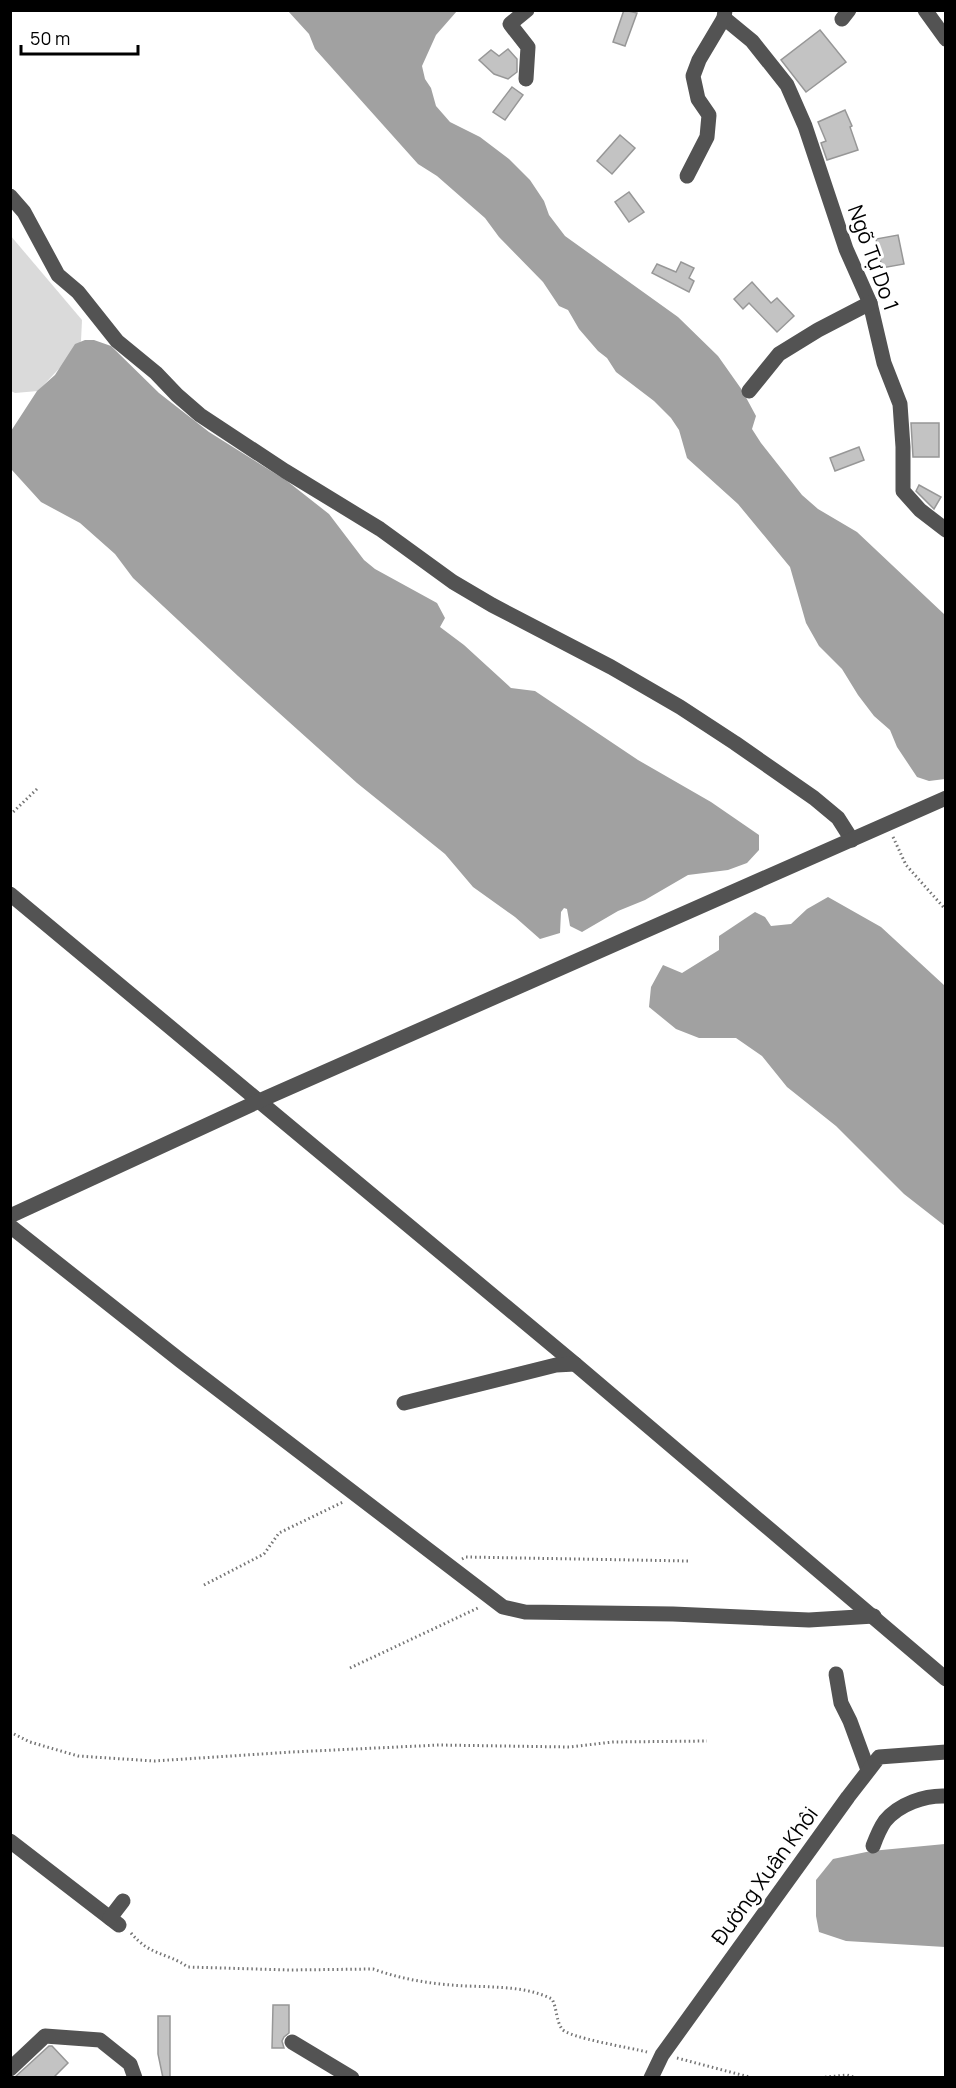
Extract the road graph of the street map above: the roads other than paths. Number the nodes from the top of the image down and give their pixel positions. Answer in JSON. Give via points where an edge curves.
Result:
{"nodes":[{"id":1,"x":527,"y":10,"type":"edge"},
{"id":2,"x":925,"y":10,"type":"edge"},
{"id":3,"x":724,"y":14,"type":"edge"},
{"id":4,"x":945,"y":39,"type":"edge"},
{"id":5,"x":526,"y":79,"type":"dead end"},
{"id":6,"x":687,"y":176,"type":"dead end"},
{"id":7,"x":10,"y":196,"type":"edge"},
{"id":8,"x":870,"y":303,"type":"junction"},
{"id":9,"x":748,"y":391,"type":"dead end"},
{"id":10,"x":945,"y":530,"type":"edge"},
{"id":11,"x":945,"y":798,"type":"edge"},
{"id":12,"x":852,"y":840,"type":"junction"},
{"id":13,"x":10,"y":894,"type":"edge"},
{"id":14,"x":259,"y":1101,"type":"junction"},
{"id":15,"x":10,"y":1216,"type":"edge"},
{"id":16,"x":10,"y":1226,"type":"edge"},
{"id":17,"x":575,"y":1364,"type":"junction"},
{"id":18,"x":404,"y":1402,"type":"dead end"},
{"id":19,"x":874,"y":1616,"type":"junction"},
{"id":20,"x":836,"y":1674,"type":"dead end"},
{"id":21,"x":945,"y":1679,"type":"edge"},
{"id":22,"x":945,"y":1752,"type":"edge"},
{"id":23,"x":868,"y":1770,"type":"junction"},
{"id":24,"x":945,"y":1796,"type":"edge"},
{"id":25,"x":10,"y":1841,"type":"edge"},
{"id":26,"x":873,"y":1846,"type":"dead end"},
{"id":27,"x":123,"y":1901,"type":"dead end"},
{"id":28,"x":292,"y":2042,"type":"dead end"},
{"id":29,"x":10,"y":2069,"type":"edge"},
{"id":30,"x":135,"y":2078,"type":"edge"},
{"id":31,"x":352,"y":2078,"type":"edge"},
{"id":32,"x":651,"y":2078,"type":"edge"}],
"edges":[{"from":1,"to":5,"type":"street","via":[[510,24],[528,47]]},
{"from":2,"to":4,"type":"street"},
{"from":3,"to":6,"type":"street","via":[[693,76],[698,99],[709,115],[707,137]]},
{"from":3,"to":8,"type":"street","name":"Ngõ Tự Do 1","via":[[752,41],[787,85],[805,126],[846,249]]},
{"from":7,"to":12,"type":"street","via":[[24,212],[58,275],[78,292],[117,341],[200,415],[380,529],[453,582],[680,707],[814,798],[838,819]]},
{"from":8,"to":9,"type":"street","via":[[779,354]]},
{"from":8,"to":10,"type":"street","name":"Ngõ Tự Do 1","via":[[884,363],[900,404],[903,491]]},
{"from":11,"to":12,"type":"street"},
{"from":12,"to":14,"type":"street"},
{"from":13,"to":14,"type":"street"},
{"from":14,"to":15,"type":"street"},
{"from":14,"to":17,"type":"street"},
{"from":16,"to":19,"type":"street","via":[[503,1607],[525,1612],[809,1620]]},
{"from":17,"to":18,"type":"street","via":[[556,1365]]},
{"from":17,"to":19,"type":"street"},
{"from":19,"to":21,"type":"street"},
{"from":20,"to":23,"type":"street","via":[[841,1703]]},
{"from":22,"to":23,"type":"street","name":"Đường Xuân Khôi","via":[[879,1757]]},
{"from":23,"to":32,"type":"street","name":"Đường Xuân Khôi","via":[[662,2055]]},
{"from":24,"to":26,"type":"street","via":[[920,1798],[902,1808],[886,1820]]},
{"from":25,"to":27,"type":"street","via":[[115,1921]]},
{"from":28,"to":31,"type":"street"},
{"from":29,"to":30,"type":"street","via":[[45,2036],[100,2040],[130,2064]]}]}
